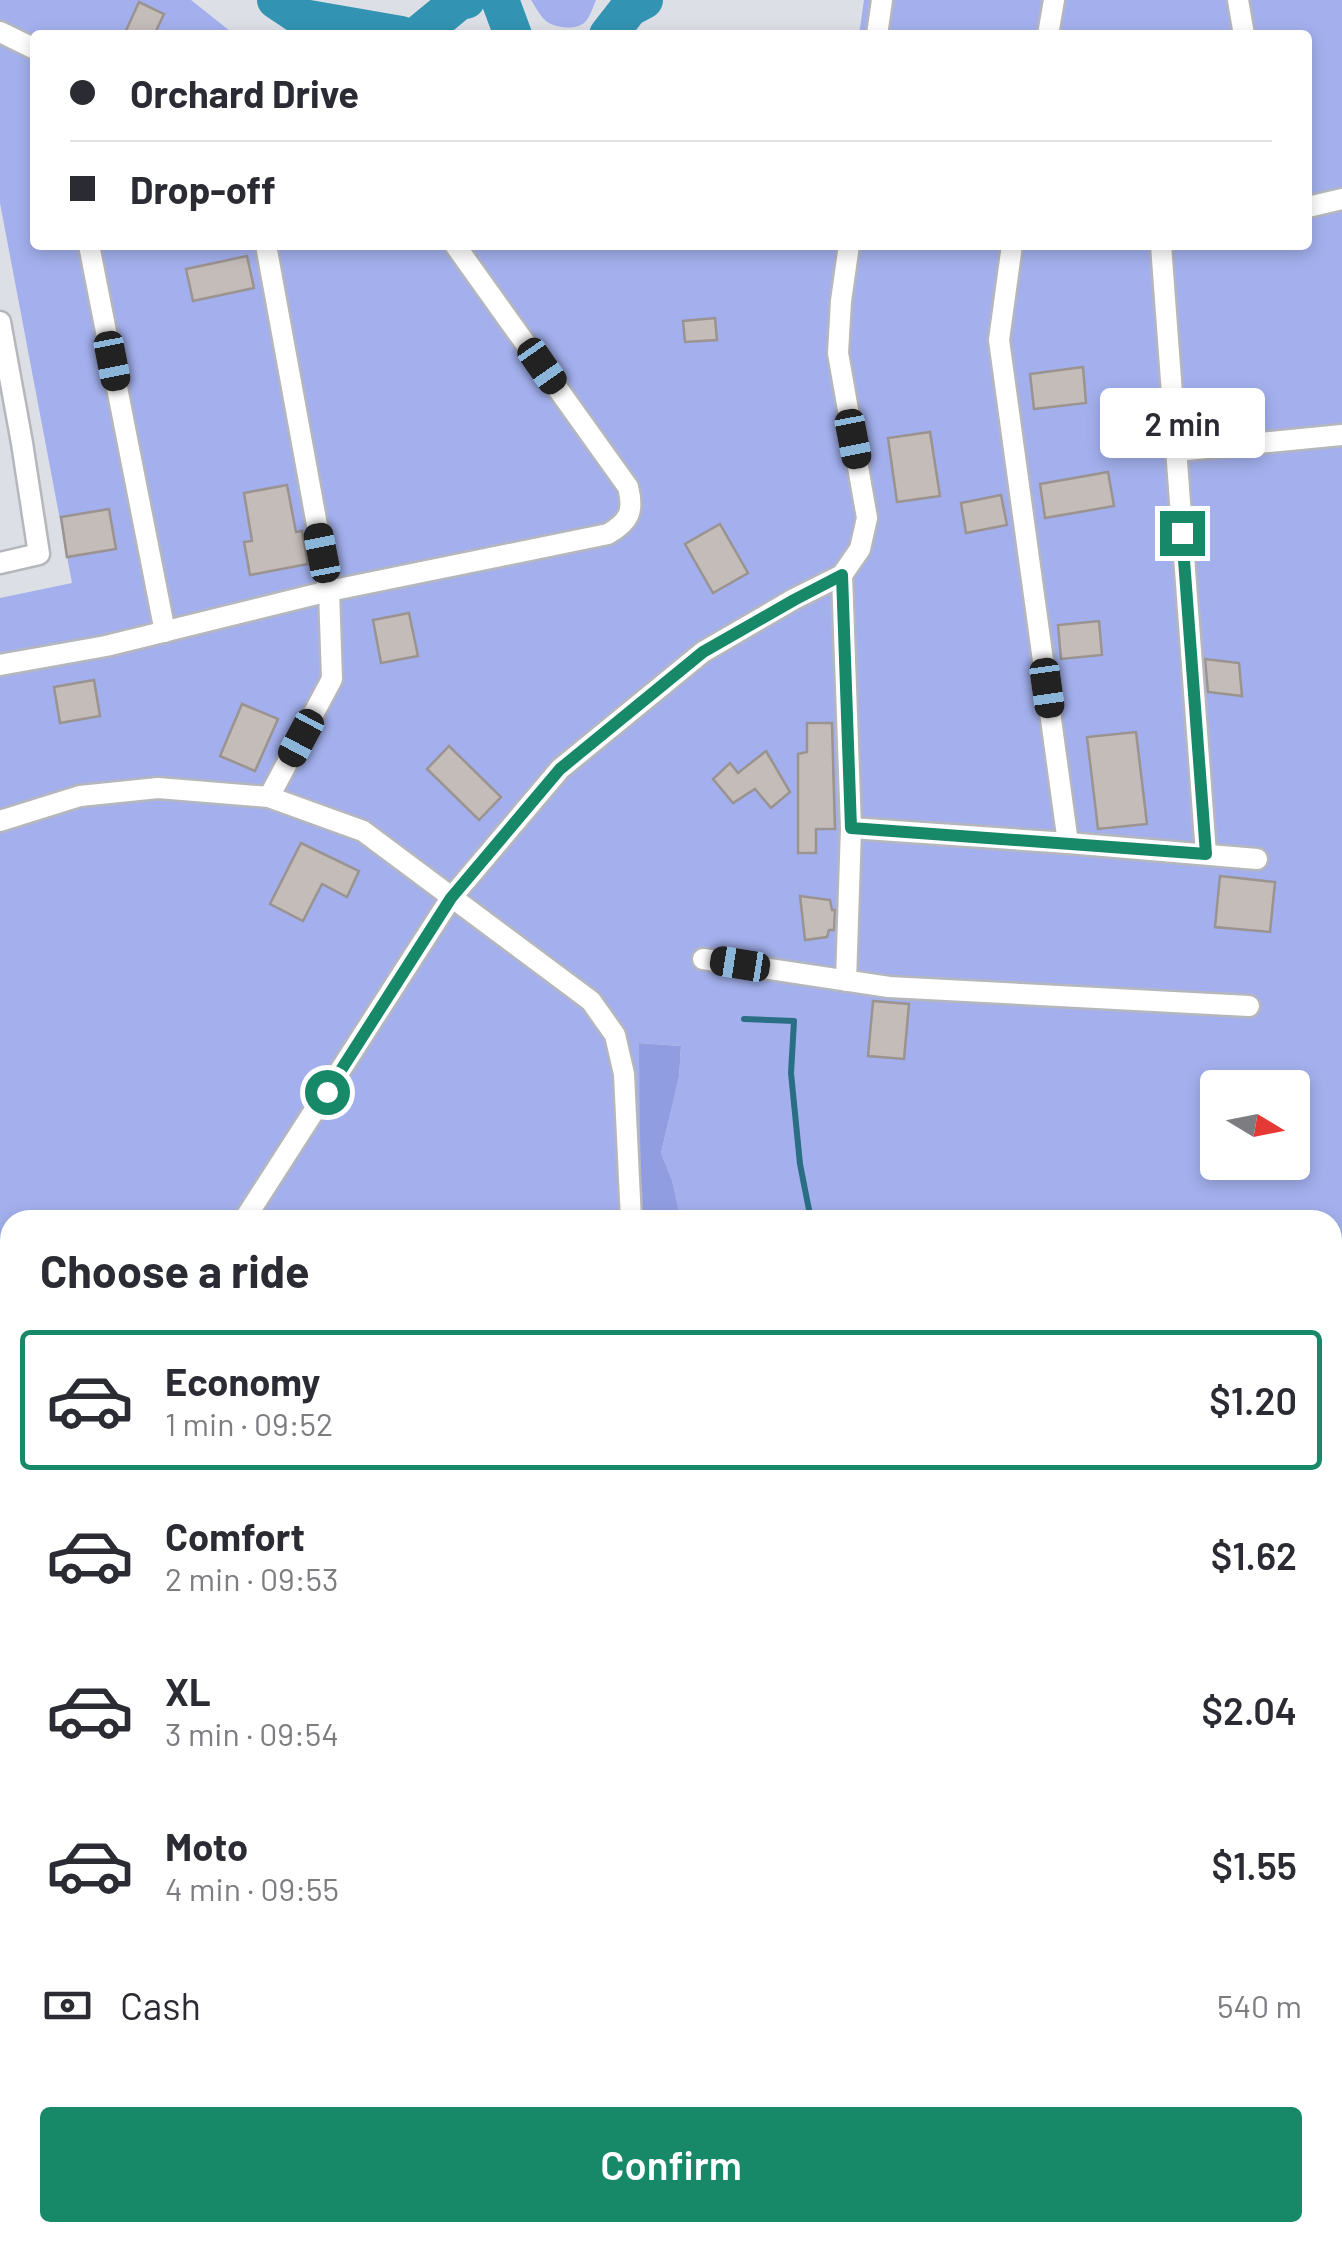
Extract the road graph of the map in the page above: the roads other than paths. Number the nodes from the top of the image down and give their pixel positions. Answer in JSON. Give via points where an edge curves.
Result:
{"nodes":[{"id":1,"x":882,"y":0,"type":"edge"},
{"id":2,"x":1054,"y":0,"type":"edge"},
{"id":3,"x":1238,"y":0,"type":"edge"},
{"id":4,"x":878,"y":30,"type":"edge"},
{"id":5,"x":1049,"y":30,"type":"edge"},
{"id":6,"x":1243,"y":30,"type":"edge"},
{"id":7,"x":0,"y":32,"type":"edge"},
{"id":8,"x":30,"y":47,"type":"edge"},
{"id":9,"x":1342,"y":199,"type":"edge"},
{"id":10,"x":1312,"y":207,"type":"edge"},
{"id":11,"x":90,"y":250,"type":"edge"},
{"id":12,"x":267,"y":250,"type":"edge"},
{"id":13,"x":460,"y":250,"type":"edge"},
{"id":14,"x":848,"y":250,"type":"edge"},
{"id":15,"x":1011,"y":250,"type":"edge"},
{"id":16,"x":1161,"y":250,"type":"edge"},
{"id":17,"x":0,"y":322,"type":"edge"},
{"id":18,"x":1342,"y":435,"type":"edge"},
{"id":19,"x":22,"y":442,"type":"junction"},
{"id":20,"x":0,"y":447,"type":"edge"},
{"id":21,"x":1176,"y":451,"type":"junction"},
{"id":22,"x":0,"y":563,"type":"edge"},
{"id":23,"x":842,"y":575,"type":"junction"},
{"id":24,"x":330,"y":591,"type":"junction"},
{"id":25,"x":164,"y":632,"type":"junction"},
{"id":26,"x":0,"y":665,"type":"edge"},
{"id":27,"x":269,"y":796,"type":"junction"},
{"id":28,"x":0,"y":821,"type":"edge"},
{"id":29,"x":851,"y":828,"type":"junction"},
{"id":30,"x":1068,"y":843,"type":"junction"},
{"id":31,"x":1206,"y":854,"type":"junction"},
{"id":32,"x":1257,"y":860,"type":"dead end"},
{"id":33,"x":451,"y":898,"type":"junction"},
{"id":34,"x":703,"y":958,"type":"dead end"},
{"id":35,"x":846,"y":982,"type":"junction"},
{"id":36,"x":1249,"y":1006,"type":"dead end"},
{"id":37,"x":250,"y":1210,"type":"edge"},
{"id":38,"x":630,"y":1210,"type":"edge"}],
"edges":[{"from":1,"to":4,"type":"street"},
{"from":2,"to":5,"type":"street"},
{"from":3,"to":6,"type":"street"},
{"from":7,"to":8,"type":"street"},
{"from":9,"to":10,"type":"street"},
{"from":11,"to":25,"type":"street"},
{"from":12,"to":24,"type":"street"},
{"from":13,"to":24,"type":"street","via":[[628,487],[630,515],[608,534]]},
{"from":14,"to":23,"type":"street","via":[[838,353],[866,518],[860,549]]},
{"from":15,"to":30,"type":"street","via":[[1000,340]]},
{"from":16,"to":21,"type":"street"},
{"from":17,"to":19,"type":"street"},
{"from":18,"to":21,"type":"street"},
{"from":19,"to":20,"type":"street"},
{"from":19,"to":22,"type":"street","via":[[39,554]]},
{"from":21,"to":31,"type":"street"},
{"from":23,"to":29,"type":"street"},
{"from":23,"to":33,"type":"street","via":[[703,652],[560,769]]},
{"from":24,"to":25,"type":"street"},
{"from":24,"to":27,"type":"street","via":[[332,679]]},
{"from":25,"to":26,"type":"street"},
{"from":27,"to":28,"type":"street","via":[[158,788],[80,796]]},
{"from":27,"to":33,"type":"street","via":[[363,831]]},
{"from":29,"to":30,"type":"street"},
{"from":29,"to":35,"type":"street"},
{"from":30,"to":31,"type":"street"},
{"from":31,"to":32,"type":"street"},
{"from":33,"to":37,"type":"street"},
{"from":33,"to":38,"type":"street","via":[[591,1001],[615,1034],[624,1074]]},
{"from":34,"to":35,"type":"street"},
{"from":35,"to":36,"type":"street"}]}
